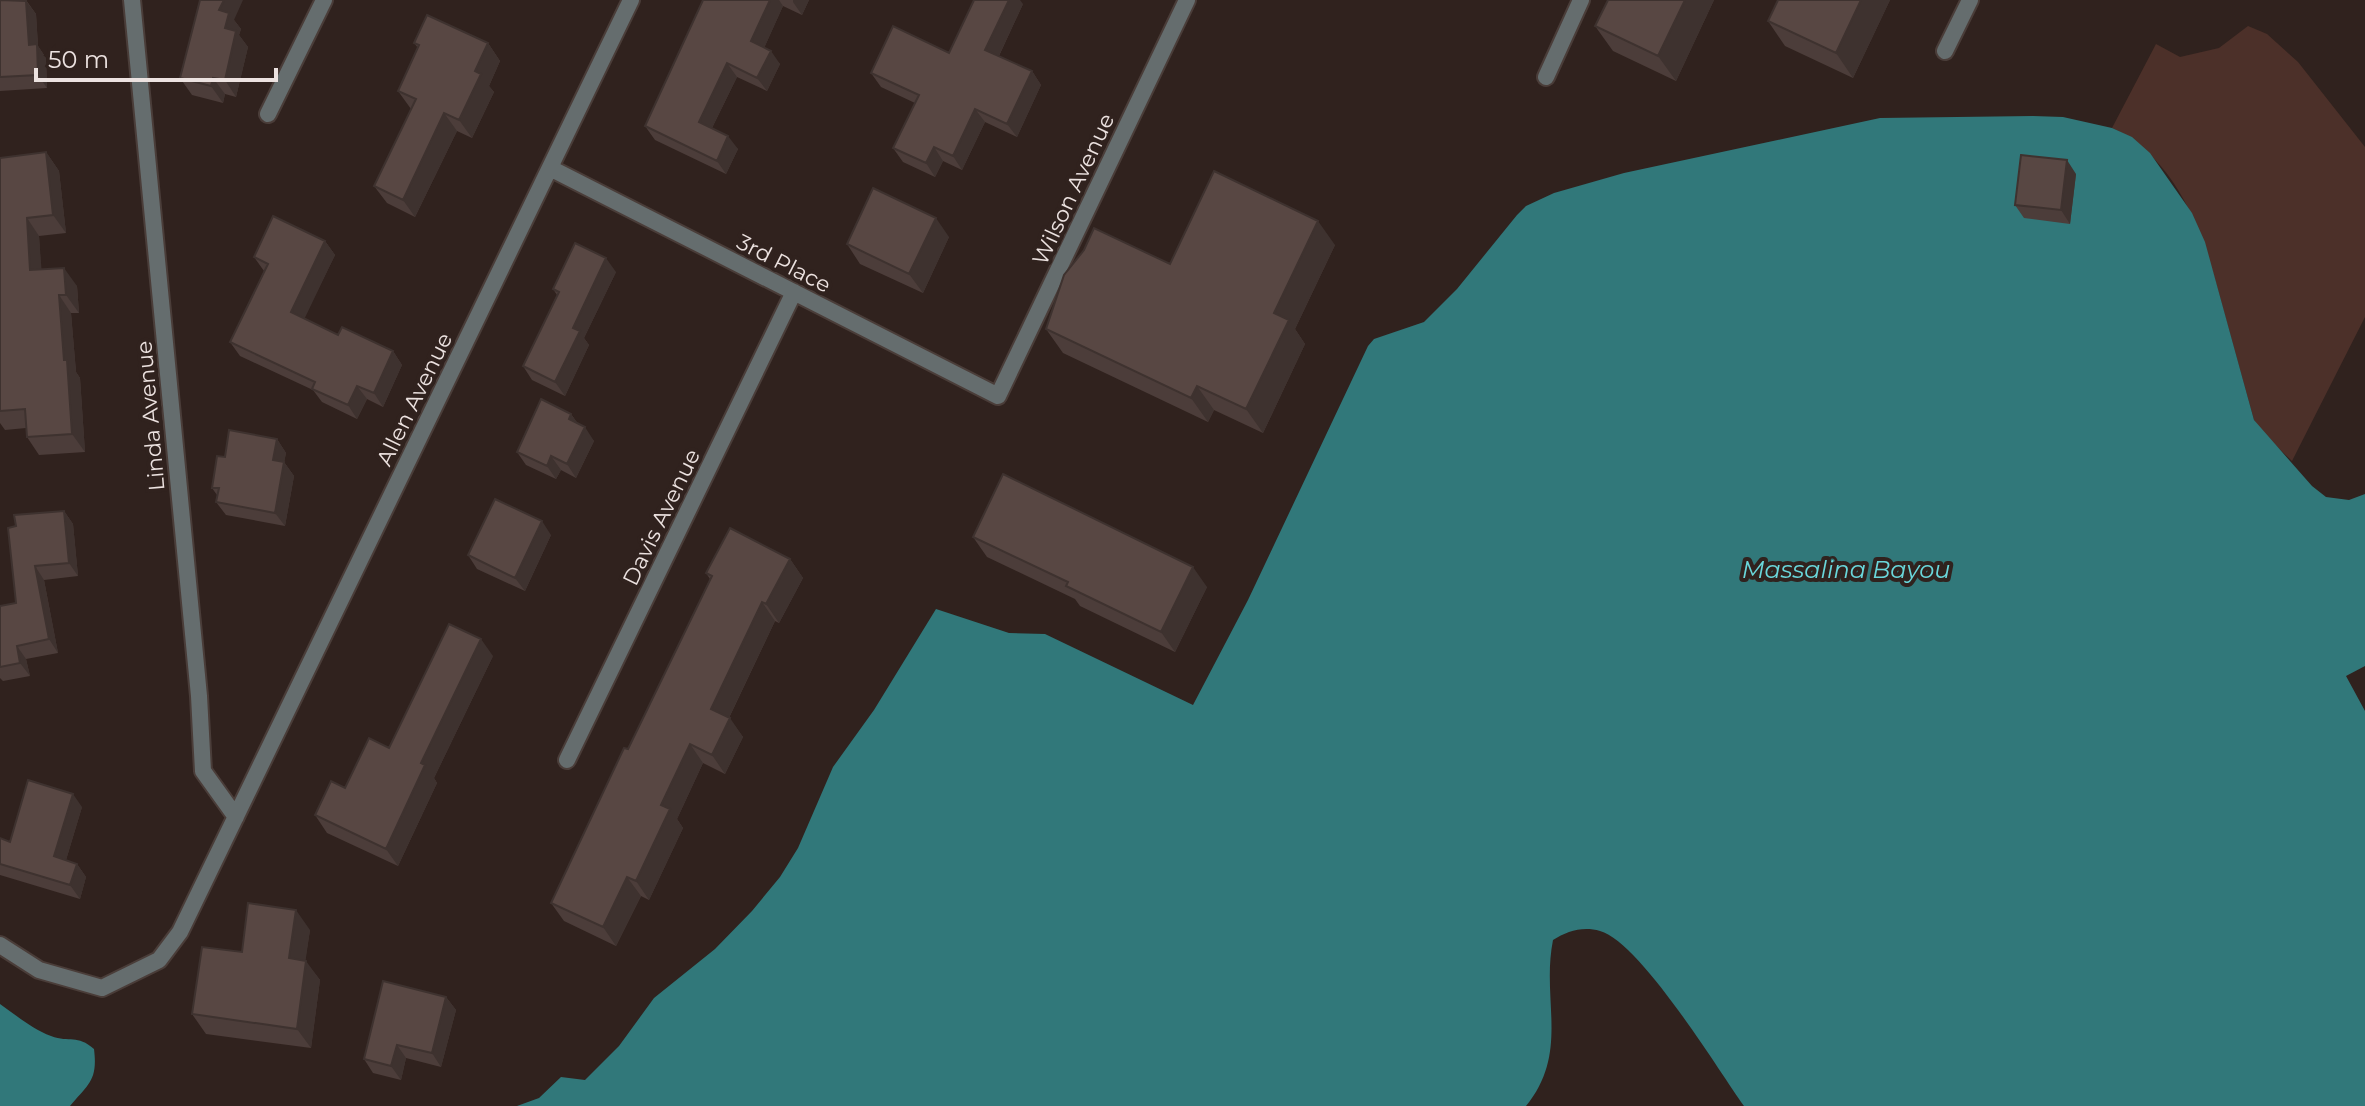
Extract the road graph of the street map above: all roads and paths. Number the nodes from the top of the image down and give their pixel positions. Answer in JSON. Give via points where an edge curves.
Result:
{"nodes":[{"id":1,"x":132,"y":0,"type":"edge"},
{"id":2,"x":324,"y":0,"type":"edge"},
{"id":3,"x":631,"y":0,"type":"edge"},
{"id":4,"x":1187,"y":0,"type":"edge"},
{"id":5,"x":1581,"y":0,"type":"edge"},
{"id":6,"x":1970,"y":0,"type":"edge"},
{"id":7,"x":1945,"y":51,"type":"dead end"},
{"id":8,"x":1546,"y":77,"type":"dead end"},
{"id":9,"x":268,"y":114,"type":"dead end"},
{"id":10,"x":550,"y":168,"type":"junction"},
{"id":11,"x":794,"y":292,"type":"junction"},
{"id":12,"x":998,"y":396,"type":"joint"},
{"id":13,"x":567,"y":760,"type":"dead end"},
{"id":14,"x":236,"y":817,"type":"junction"},
{"id":15,"x":0,"y":945,"type":"edge"}],
"edges":[{"from":1,"to":14,"type":"street","name":"Linda Avenue","via":[[203,771]]},
{"from":2,"to":9,"type":"street"},
{"from":3,"to":10,"type":"street","name":"Allen Avenue"},
{"from":4,"to":12,"type":"street","name":"Wilson Avenue"},
{"from":5,"to":8,"type":"street"},
{"from":6,"to":7,"type":"street"},
{"from":10,"to":11,"type":"street","name":"3rd Place"},
{"from":10,"to":14,"type":"street","name":"Allen Avenue"},
{"from":11,"to":12,"type":"street","name":"3rd Place"},
{"from":11,"to":13,"type":"street","name":"Davis Avenue"},
{"from":14,"to":15,"type":"street","name":"Allen Avenue","via":[[180,932],[159,960],[102,988],[39,970]]}]}
